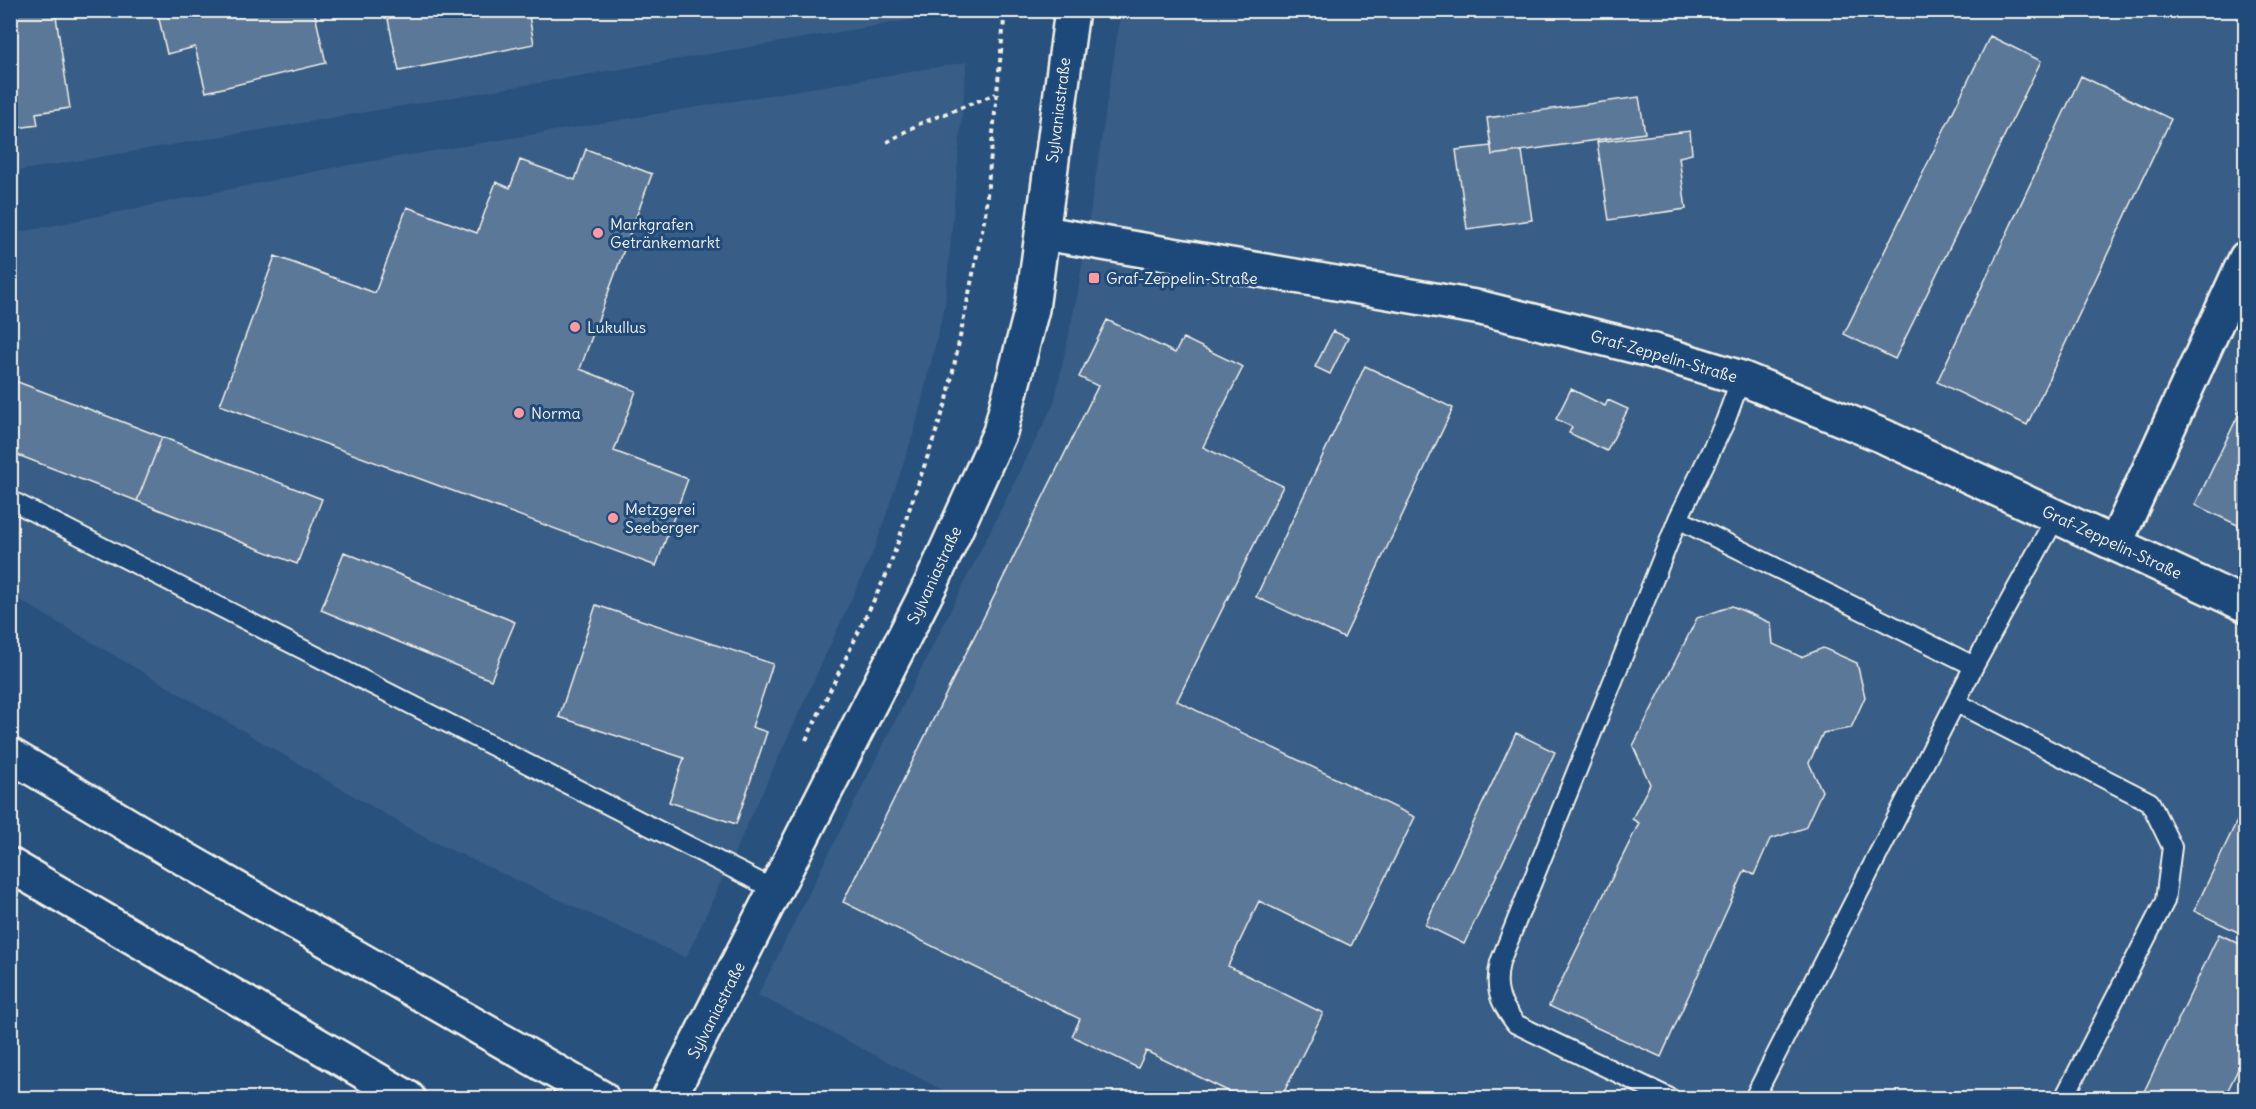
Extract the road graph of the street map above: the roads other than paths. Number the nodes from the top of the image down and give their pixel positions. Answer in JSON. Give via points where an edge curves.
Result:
{"nodes":[{"id":1,"x":1072,"y":10,"type":"edge"},
{"id":2,"x":1044,"y":233,"type":"junction"},
{"id":3,"x":2246,"y":258,"type":"edge"},
{"id":4,"x":1741,"y":378,"type":"junction"},
{"id":5,"x":10,"y":500,"type":"edge"},
{"id":6,"x":2057,"y":516,"type":"junction"},
{"id":7,"x":1678,"y":519,"type":"junction"},
{"id":8,"x":2116,"y":542,"type":"junction"},
{"id":9,"x":2246,"y":605,"type":"edge"},
{"id":10,"x":1974,"y":666,"type":"junction"},
{"id":11,"x":1957,"y":703,"type":"junction"},
{"id":12,"x":10,"y":754,"type":"edge"},
{"id":13,"x":10,"y":865,"type":"edge"},
{"id":14,"x":777,"y":891,"type":"junction"},
{"id":15,"x":408,"y":1098,"type":"edge"},
{"id":16,"x":602,"y":1098,"type":"edge"},
{"id":17,"x":669,"y":1098,"type":"edge"},
{"id":18,"x":1670,"y":1098,"type":"edge"},
{"id":19,"x":1754,"y":1098,"type":"edge"},
{"id":20,"x":2064,"y":1098,"type":"edge"}],
"edges":[{"from":1,"to":2,"type":"main road","name":"Sylvaniastraße"},
{"from":2,"to":4,"type":"main road","name":"Graf-Zeppelin-Straße","via":[[1481,308],[1654,351]]},
{"from":2,"to":14,"type":"main road","name":"Sylvaniastraße","via":[[1032,309],[1000,432],[932,582]]},
{"from":3,"to":8,"type":"main road"},
{"from":4,"to":6,"type":"main road","name":"Graf-Zeppelin-Straße","via":[[1883,436]]},
{"from":4,"to":7,"type":"lane","via":[[1725,422]]},
{"from":5,"to":14,"type":"lane"},
{"from":6,"to":8,"type":"main road","name":"Graf-Zeppelin-Straße"},
{"from":6,"to":10,"type":"lane"},
{"from":7,"to":10,"type":"lane"},
{"from":7,"to":18,"type":"lane","via":[[1500,962],[1496,983],[1504,1009],[1516,1024]]},
{"from":8,"to":9,"type":"main road","name":"Graf-Zeppelin-Straße"},
{"from":10,"to":11,"type":"lane"},
{"from":11,"to":19,"type":"lane"},
{"from":11,"to":20,"type":"lane","via":[[2150,802],[2172,847],[2166,901]]},
{"from":12,"to":16,"type":"main road","via":[[185,860]]},
{"from":13,"to":15,"type":"main road"},
{"from":14,"to":17,"type":"main road","name":"Sylvaniastraße"}]}
